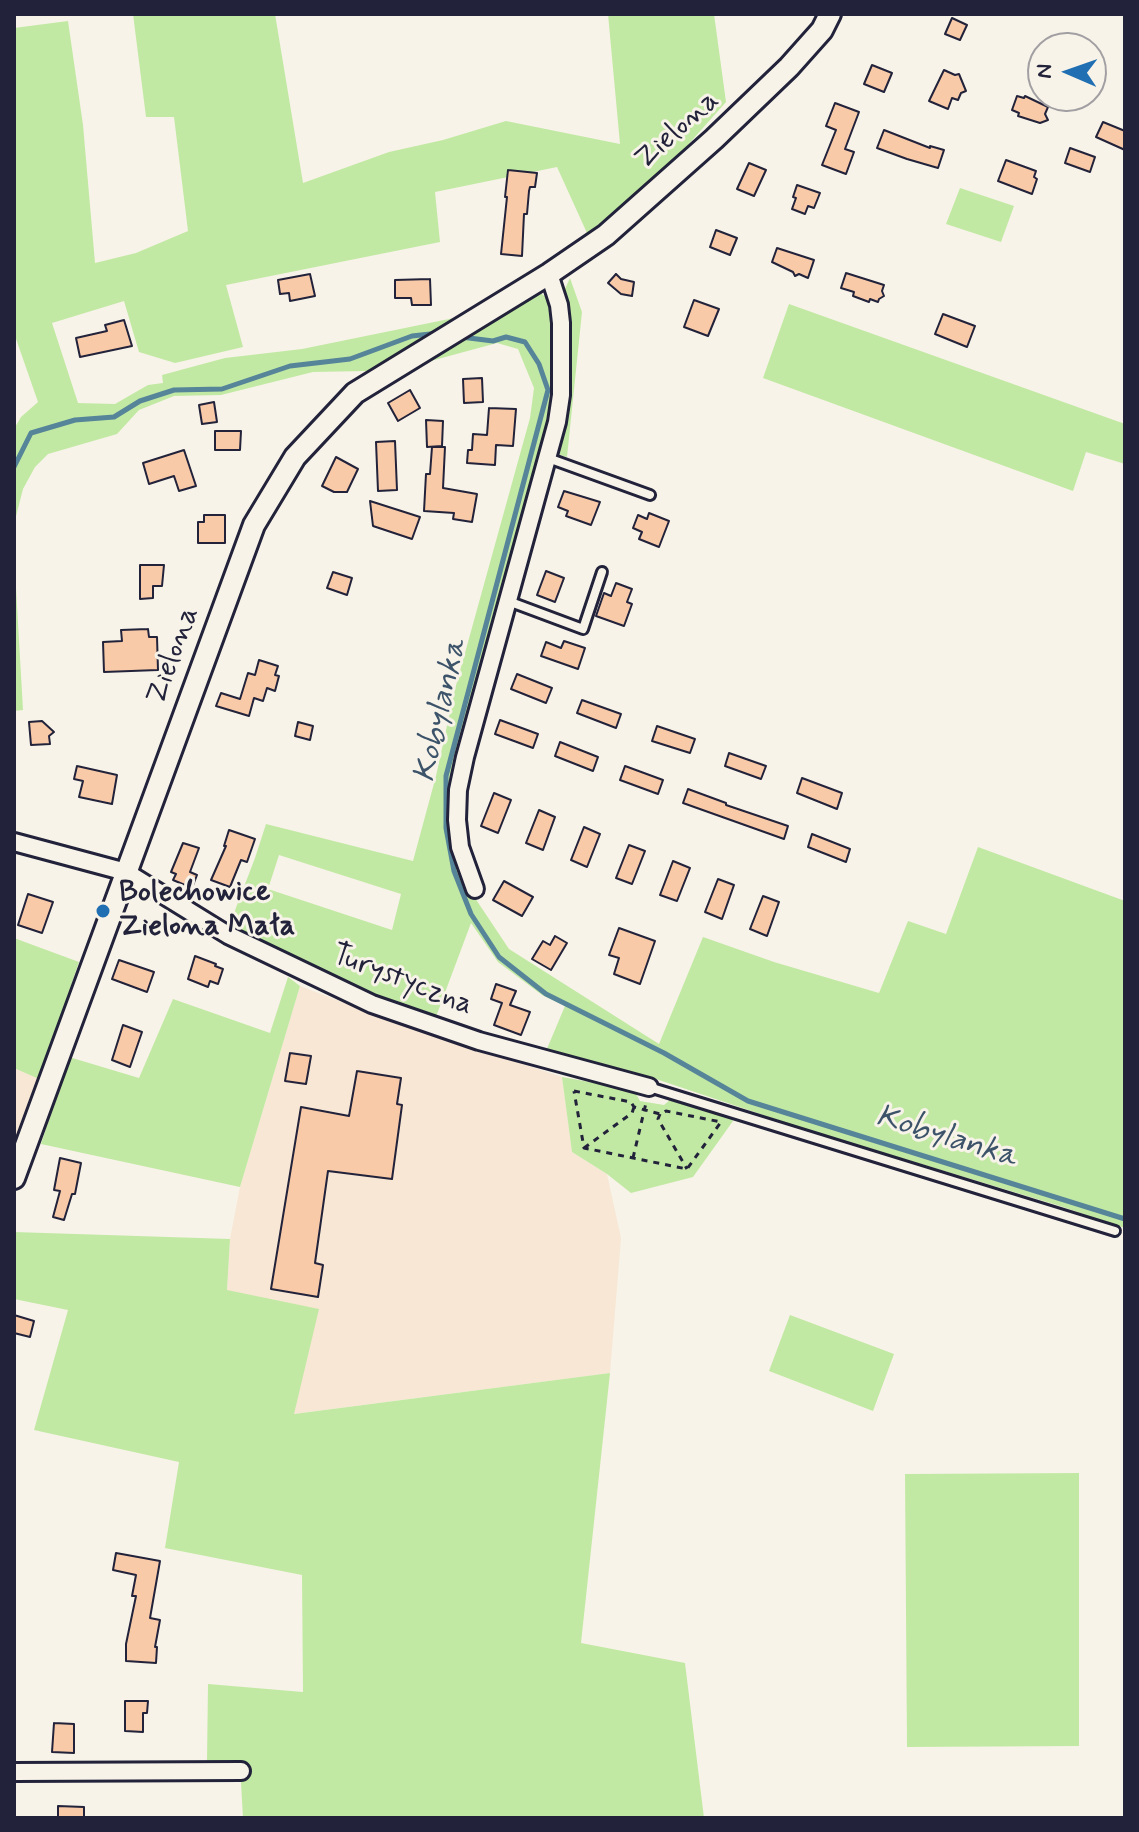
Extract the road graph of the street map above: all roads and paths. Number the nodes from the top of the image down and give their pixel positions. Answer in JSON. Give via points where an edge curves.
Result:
{"nodes":[{"id":1,"x":830,"y":14,"type":"edge"},
{"id":2,"x":549,"y":274,"type":"junction"},
{"id":3,"x":548,"y":458,"type":"junction"},
{"id":4,"x":650,"y":495,"type":"dead end"},
{"id":5,"x":602,"y":572,"type":"dead end"},
{"id":6,"x":508,"y":601,"type":"junction"},
{"id":7,"x":14,"y":842,"type":"edge"},
{"id":8,"x":126,"y":872,"type":"junction"},
{"id":9,"x":475,"y":889,"type":"dead end"},
{"id":10,"x":649,"y":1087,"type":"joint"},
{"id":11,"x":634,"y":1107,"type":"junction"},
{"id":12,"x":644,"y":1110,"type":"junction"},
{"id":13,"x":660,"y":1114,"type":"junction"},
{"id":14,"x":584,"y":1148,"type":"junction"},
{"id":15,"x":633,"y":1158,"type":"junction"},
{"id":16,"x":687,"y":1169,"type":"junction"},
{"id":17,"x":14,"y":1178,"type":"edge"},
{"id":18,"x":1115,"y":1231,"type":"dead end"},
{"id":19,"x":241,"y":1771,"type":"dead end"},
{"id":20,"x":14,"y":1772,"type":"edge"}],
"edges":[{"from":1,"to":2,"type":"street","name":"Zielona","via":[[789,67],[714,139],[606,235]]},
{"from":2,"to":3,"type":"street","via":[[559,305],[561,395]]},
{"from":2,"to":8,"type":"street","name":"Zielona","via":[[355,393],[295,457],[254,525]]},
{"from":3,"to":4,"type":"lane"},
{"from":3,"to":6,"type":"street"},
{"from":5,"to":6,"type":"lane","via":[[583,629]]},
{"from":6,"to":9,"type":"street","via":[[458,790],[460,847]]},
{"from":7,"to":8,"type":"street","name":"Turystyczna"},
{"from":8,"to":10,"type":"street","name":"Turystyczna","via":[[228,935],[372,1004],[479,1041]]},
{"from":8,"to":17,"type":"street","name":"Zielona"},
{"from":10,"to":18,"type":"lane"},
{"from":11,"to":12,"type":"path"},
{"from":11,"to":14,"type":"path"},
{"from":11,"to":14,"type":"path","via":[[631,1102],[574,1091]]},
{"from":12,"to":13,"type":"path"},
{"from":12,"to":15,"type":"path"},
{"from":13,"to":16,"type":"path"},
{"from":13,"to":16,"type":"path","via":[[721,1122]]},
{"from":14,"to":15,"type":"path"},
{"from":15,"to":16,"type":"path"},
{"from":19,"to":20,"type":"street"}]}
